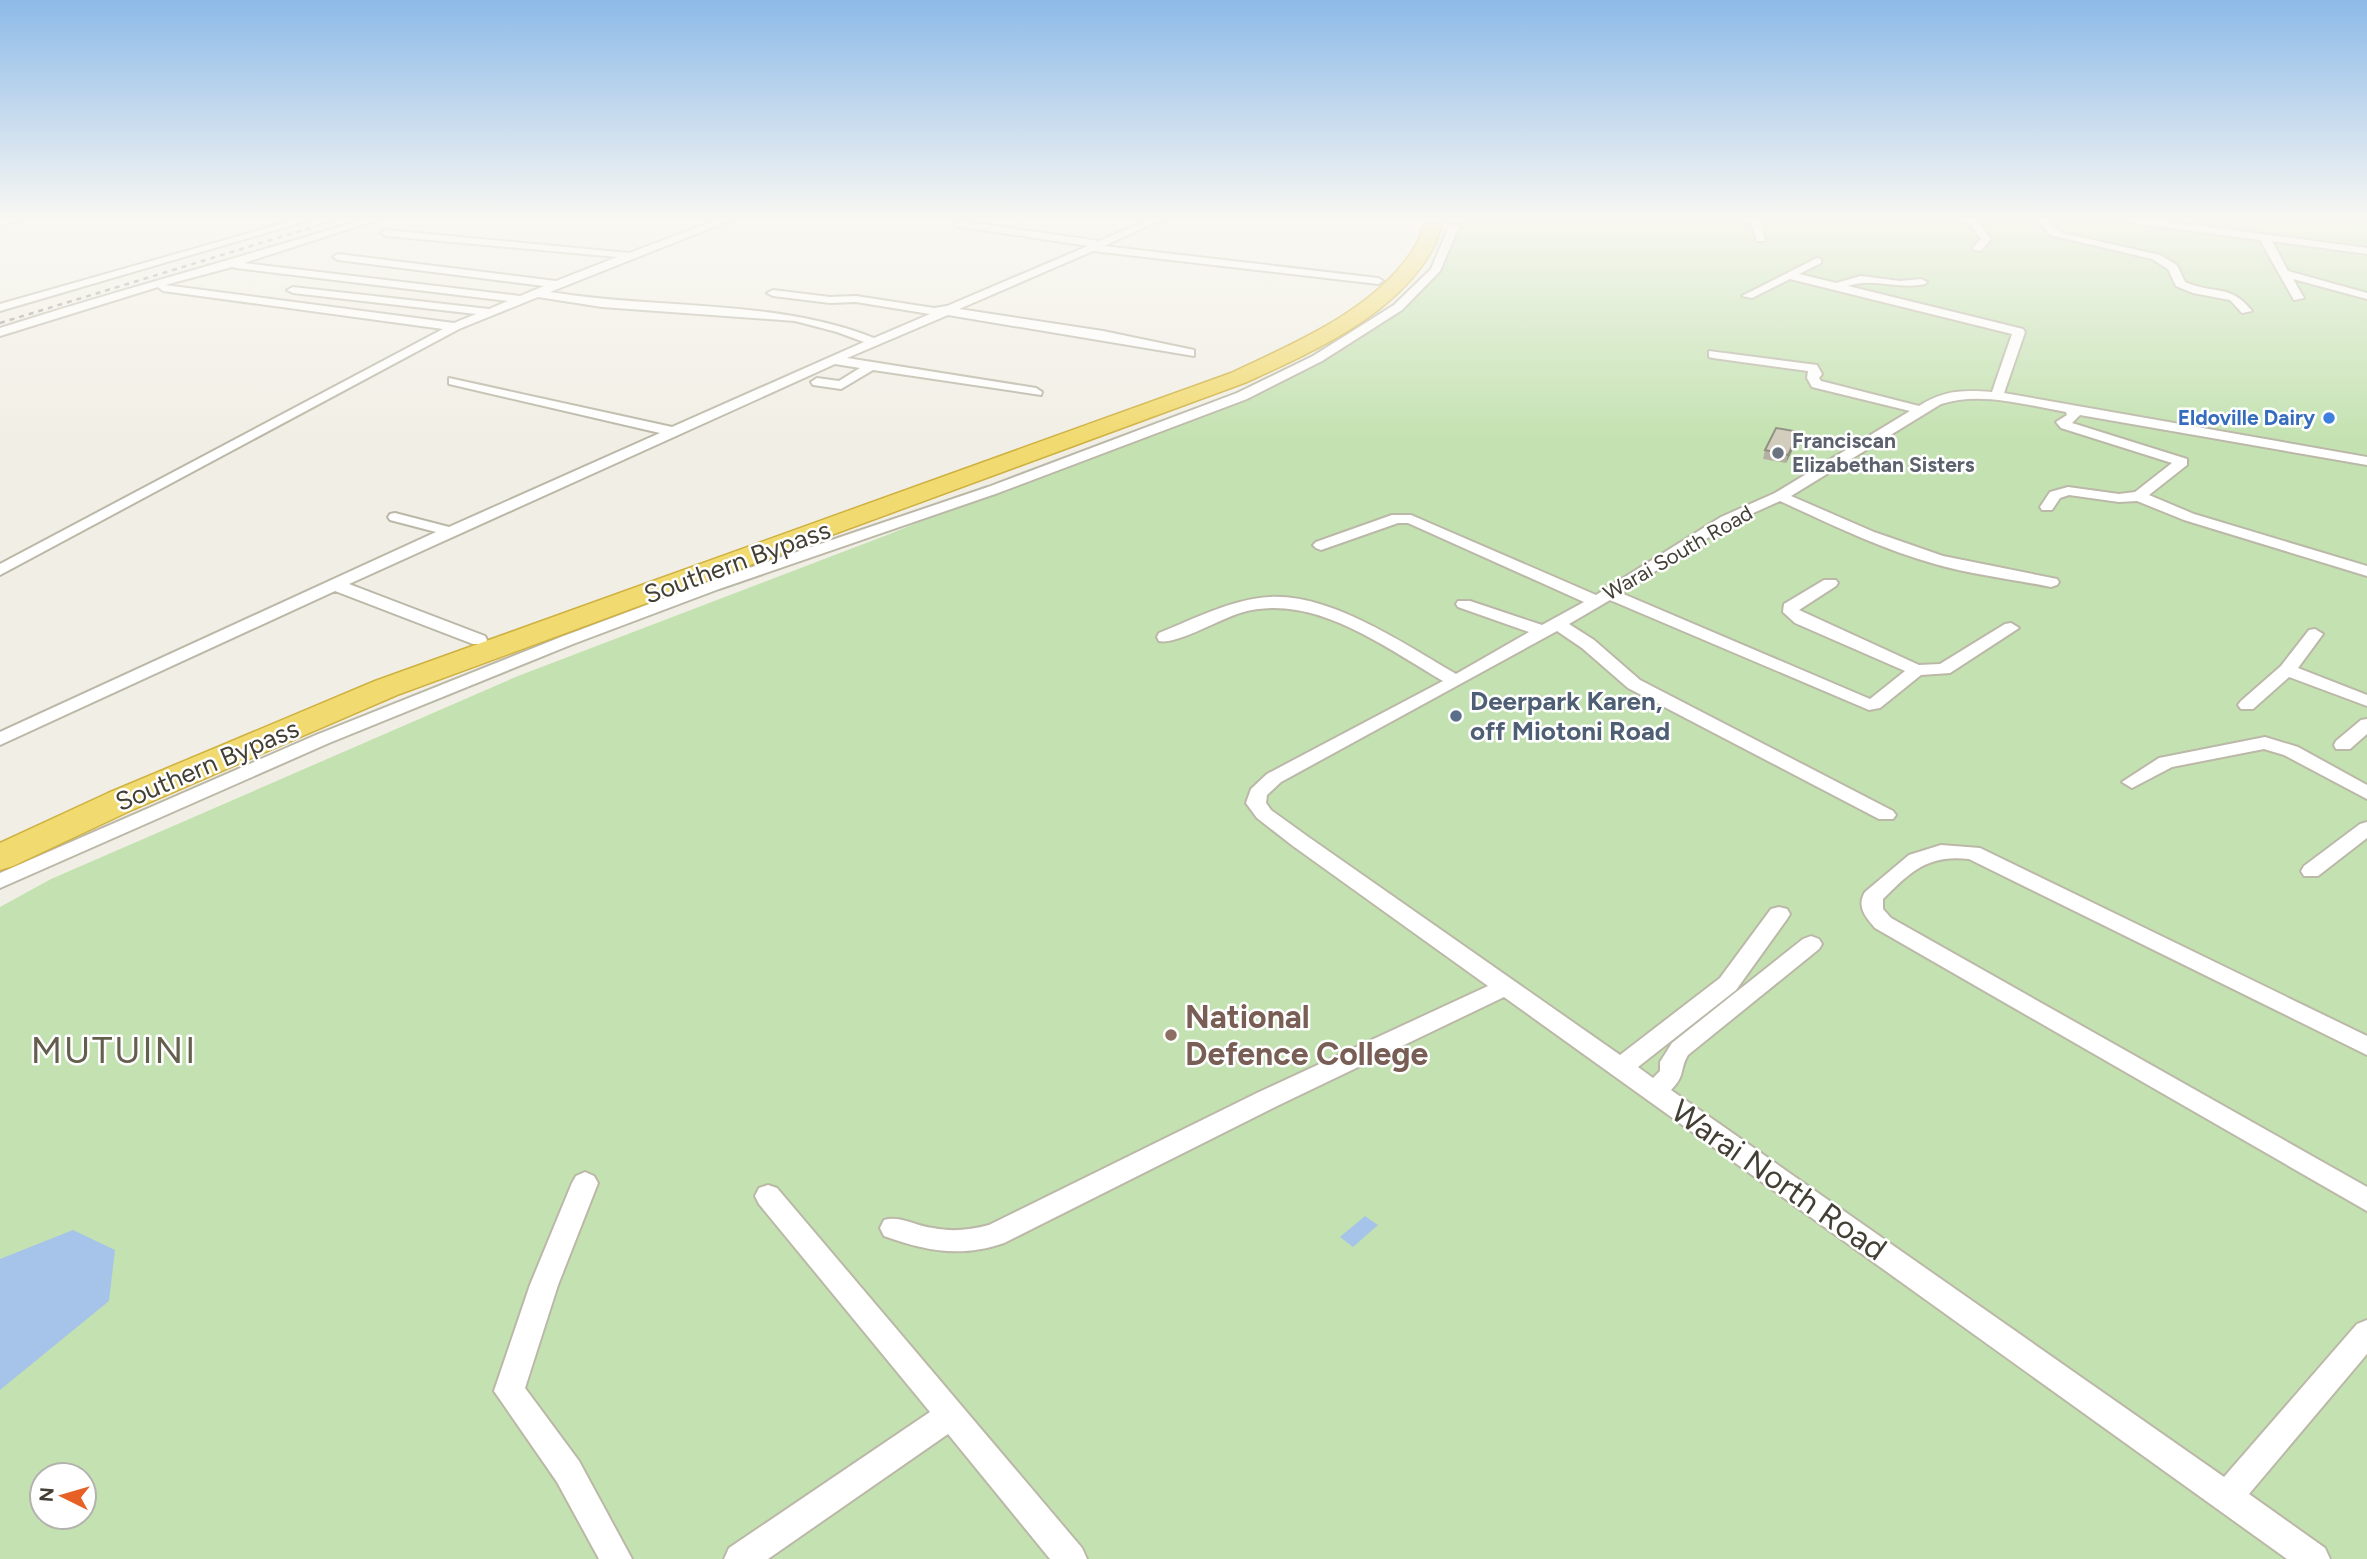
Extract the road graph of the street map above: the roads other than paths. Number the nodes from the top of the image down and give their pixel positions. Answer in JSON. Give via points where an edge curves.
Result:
{"nodes":[{"id":1,"x":53,"y":293,"type":"edge"},
{"id":2,"x":129,"y":293,"type":"edge"},
{"id":3,"x":192,"y":293,"type":"edge"},
{"id":4,"x":316,"y":293,"type":"edge"},
{"id":5,"x":468,"y":293,"type":"edge"},
{"id":6,"x":537,"y":293,"type":"joint"},
{"id":7,"x":773,"y":293,"type":"dead end"},
{"id":8,"x":988,"y":293,"type":"edge"},
{"id":9,"x":1364,"y":293,"type":"edge"},
{"id":10,"x":1383,"y":293,"type":"edge"},
{"id":11,"x":1412,"y":293,"type":"edge"},
{"id":12,"x":1755,"y":293,"type":"edge"},
{"id":13,"x":1857,"y":293,"type":"edge"},
{"id":14,"x":2209,"y":293,"type":"edge"},
{"id":15,"x":2295,"y":293,"type":"edge"},
{"id":16,"x":1748,"y":296,"type":"dead end"},
{"id":17,"x":2298,"y":298,"type":"dead end"},
{"id":18,"x":520,"y":299,"type":"junction"},
{"id":19,"x":0,"y":308,"type":"edge"},
{"id":20,"x":951,"y":309,"type":"junction"},
{"id":21,"x":2246,"y":311,"type":"dead end"},
{"id":22,"x":488,"y":313,"type":"junction"},
{"id":23,"x":455,"y":327,"type":"junction"},
{"id":24,"x":0,"y":332,"type":"edge"},
{"id":25,"x":874,"y":342,"type":"junction"},
{"id":26,"x":1190,"y":352,"type":"dead end"},
{"id":27,"x":1713,"y":354,"type":"dead end"},
{"id":28,"x":833,"y":360,"type":"junction"},
{"id":29,"x":871,"y":366,"type":"junction"},
{"id":30,"x":453,"y":381,"type":"dead end"},
{"id":31,"x":817,"y":382,"type":"dead end"},
{"id":32,"x":1037,"y":392,"type":"dead end"},
{"id":33,"x":1997,"y":396,"type":"junction"},
{"id":34,"x":2071,"y":408,"type":"junction"},
{"id":35,"x":1922,"y":410,"type":"junction"},
{"id":36,"x":675,"y":432,"type":"junction"},
{"id":37,"x":2182,"y":445,"type":"junction"},
{"id":38,"x":2367,"y":461,"type":"edge"},
{"id":39,"x":1780,"y":496,"type":"junction"},
{"id":40,"x":2139,"y":496,"type":"junction"},
{"id":41,"x":2047,"y":507,"type":"dead end"},
{"id":42,"x":395,"y":517,"type":"dead end"},
{"id":43,"x":452,"y":532,"type":"junction"},
{"id":44,"x":1321,"y":545,"type":"dead end"},
{"id":45,"x":0,"y":570,"type":"edge"},
{"id":46,"x":2367,"y":571,"type":"edge"},
{"id":47,"x":2051,"y":582,"type":"dead end"},
{"id":48,"x":1830,"y":583,"type":"dead end"},
{"id":49,"x":338,"y":586,"type":"junction"},
{"id":50,"x":1603,"y":597,"type":"junction"},
{"id":51,"x":1464,"y":604,"type":"dead end"},
{"id":52,"x":1550,"y":627,"type":"junction"},
{"id":53,"x":2011,"y":628,"type":"dead end"},
{"id":54,"x":2315,"y":634,"type":"dead end"},
{"id":55,"x":1165,"y":637,"type":"dead end"},
{"id":56,"x":479,"y":640,"type":"junction"},
{"id":57,"x":1917,"y":670,"type":"junction"},
{"id":58,"x":2287,"y":670,"type":"junction"},
{"id":59,"x":1456,"y":681,"type":"junction"},
{"id":60,"x":2367,"y":701,"type":"edge"},
{"id":61,"x":2247,"y":705,"type":"dead end"},
{"id":62,"x":2367,"y":724,"type":"edge"},
{"id":63,"x":0,"y":739,"type":"edge"},
{"id":64,"x":2343,"y":746,"type":"dead end"},
{"id":65,"x":2132,"y":782,"type":"dead end"},
{"id":66,"x":1258,"y":793,"type":"joint"},
{"id":67,"x":2367,"y":793,"type":"edge"},
{"id":68,"x":1886,"y":815,"type":"dead end"},
{"id":69,"x":2367,"y":828,"type":"edge"},
{"id":70,"x":0,"y":839,"type":"edge"},
{"id":71,"x":0,"y":858,"type":"edge"},
{"id":72,"x":2311,"y":871,"type":"dead end"},
{"id":73,"x":0,"y":881,"type":"edge"},
{"id":74,"x":1779,"y":914,"type":"dead end"},
{"id":75,"x":1811,"y":944,"type":"dead end"},
{"id":76,"x":1507,"y":987,"type":"junction"},
{"id":77,"x":2367,"y":1046,"type":"edge"},
{"id":78,"x":1620,"y":1068,"type":"junction"},
{"id":79,"x":1654,"y":1092,"type":"junction"},
{"id":80,"x":584,"y":1183,"type":"dead end"},
{"id":81,"x":768,"y":1196,"type":"dead end"},
{"id":82,"x":2367,"y":1200,"type":"edge"},
{"id":83,"x":893,"y":1228,"type":"dead end"},
{"id":84,"x":2367,"y":1333,"type":"edge"},
{"id":85,"x":951,"y":1415,"type":"junction"},
{"id":86,"x":2226,"y":1497,"type":"junction"},
{"id":87,"x":616,"y":1559,"type":"edge"},
{"id":88,"x":740,"y":1559,"type":"edge"},
{"id":89,"x":1071,"y":1559,"type":"edge"},
{"id":90,"x":2314,"y":1559,"type":"edge"}],
"edges":[{"from":1,"to":19,"type":"street"},
{"from":2,"to":24,"type":"street"},
{"from":3,"to":23,"type":"street"},
{"from":4,"to":22,"type":"street"},
{"from":5,"to":18,"type":"street"},
{"from":6,"to":18,"type":"street"},
{"from":6,"to":25,"type":"street","via":[[602,304],[794,318]]},
{"from":7,"to":20,"type":"street","via":[[934,311]]},
{"from":8,"to":20,"type":"street"},
{"from":9,"to":56,"type":"highway","name":"Southern Bypass","via":[[1341,312],[1243,366],[1115,416]]},
{"from":10,"to":71,"type":"highway","name":"Southern Bypass","via":[[1333,332],[1210,390],[386,688]]},
{"from":11,"to":73,"type":"street","via":[[1331,350],[1242,396],[609,624],[343,731]]},
{"from":12,"to":16,"type":"street"},
{"from":13,"to":33,"type":"street","via":[[2019,332]]},
{"from":14,"to":21,"type":"street","via":[[2234,297]]},
{"from":15,"to":17,"type":"street"},
{"from":18,"to":22,"type":"street"},
{"from":20,"to":25,"type":"street"},
{"from":20,"to":26,"type":"street"},
{"from":22,"to":23,"type":"street"},
{"from":23,"to":45,"type":"street"},
{"from":25,"to":28,"type":"street"},
{"from":27,"to":35,"type":"street","via":[[1813,368],[1816,384]]},
{"from":28,"to":29,"type":"street"},
{"from":28,"to":36,"type":"street"},
{"from":29,"to":31,"type":"street","via":[[841,385]]},
{"from":29,"to":32,"type":"street"},
{"from":30,"to":36,"type":"street"},
{"from":33,"to":34,"type":"street","name":"Warai South Road"},
{"from":33,"to":35,"type":"street","name":"Warai South Road","via":[[1957,394]]},
{"from":34,"to":37,"type":"street","name":"Warai South Road"},
{"from":34,"to":37,"type":"street","via":[[2074,416],[2063,422],[2066,425]]},
{"from":35,"to":39,"type":"street","name":"Warai South Road"},
{"from":36,"to":43,"type":"street"},
{"from":37,"to":38,"type":"street","name":"Warai South Road"},
{"from":37,"to":40,"type":"street"},
{"from":39,"to":47,"type":"street","via":[[1923,555],[1970,569]]},
{"from":39,"to":50,"type":"street","name":"Warai South Road","via":[[1726,520]]},
{"from":40,"to":41,"type":"street","via":[[2064,491]]},
{"from":40,"to":46,"type":"street","via":[[2189,517]]},
{"from":42,"to":43,"type":"street"},
{"from":43,"to":49,"type":"street"},
{"from":44,"to":50,"type":"street","via":[[1397,518],[1417,520]]},
{"from":48,"to":57,"type":"street","via":[[1790,607],[1791,612]]},
{"from":49,"to":56,"type":"street"},
{"from":49,"to":63,"type":"street"},
{"from":50,"to":52,"type":"street","name":"Warai South Road"},
{"from":50,"to":57,"type":"street","via":[[1863,704],[1874,704]]},
{"from":51,"to":52,"type":"street"},
{"from":52,"to":59,"type":"street","name":"Warai South Road"},
{"from":52,"to":68,"type":"street","via":[[1588,644],[1633,684]]},
{"from":53,"to":57,"type":"street","via":[[1944,669]]},
{"from":54,"to":58,"type":"street"},
{"from":55,"to":59,"type":"street","via":[[1249,606],[1297,604],[1344,622]]},
{"from":56,"to":70,"type":"highway","name":"Southern Bypass","via":[[251,729]]},
{"from":58,"to":60,"type":"street"},
{"from":58,"to":61,"type":"street"},
{"from":59,"to":66,"type":"street","name":"Warai South Road","via":[[1274,778]]},
{"from":62,"to":64,"type":"street"},
{"from":65,"to":67,"type":"street","via":[[2166,762],[2265,743],[2291,751]]},
{"from":66,"to":76,"type":"street","name":"Warai North Road","via":[[1256,803],[1271,820]]},
{"from":69,"to":72,"type":"street"},
{"from":74,"to":78,"type":"street","via":[[1728,984]]},
{"from":75,"to":79,"type":"street","via":[[1680,1049],[1672,1062],[1672,1074]]},
{"from":76,"to":78,"type":"street","name":"Warai North Road"},
{"from":76,"to":83,"type":"street","via":[[995,1235],[970,1242],[935,1241]]},
{"from":77,"to":82,"type":"street","via":[[1973,853],[1928,853],[1872,897],[1872,911],[1883,923]]},
{"from":78,"to":79,"type":"street","name":"Warai North Road"},
{"from":79,"to":86,"type":"street","name":"Warai North Road"},
{"from":80,"to":87,"type":"street","via":[[509,1391],[541,1429],[587,1500]]},
{"from":81,"to":85,"type":"street"},
{"from":84,"to":86,"type":"street"},
{"from":85,"to":88,"type":"street"},
{"from":85,"to":89,"type":"street"},
{"from":86,"to":90,"type":"street","name":"Warai North Road"}]}
